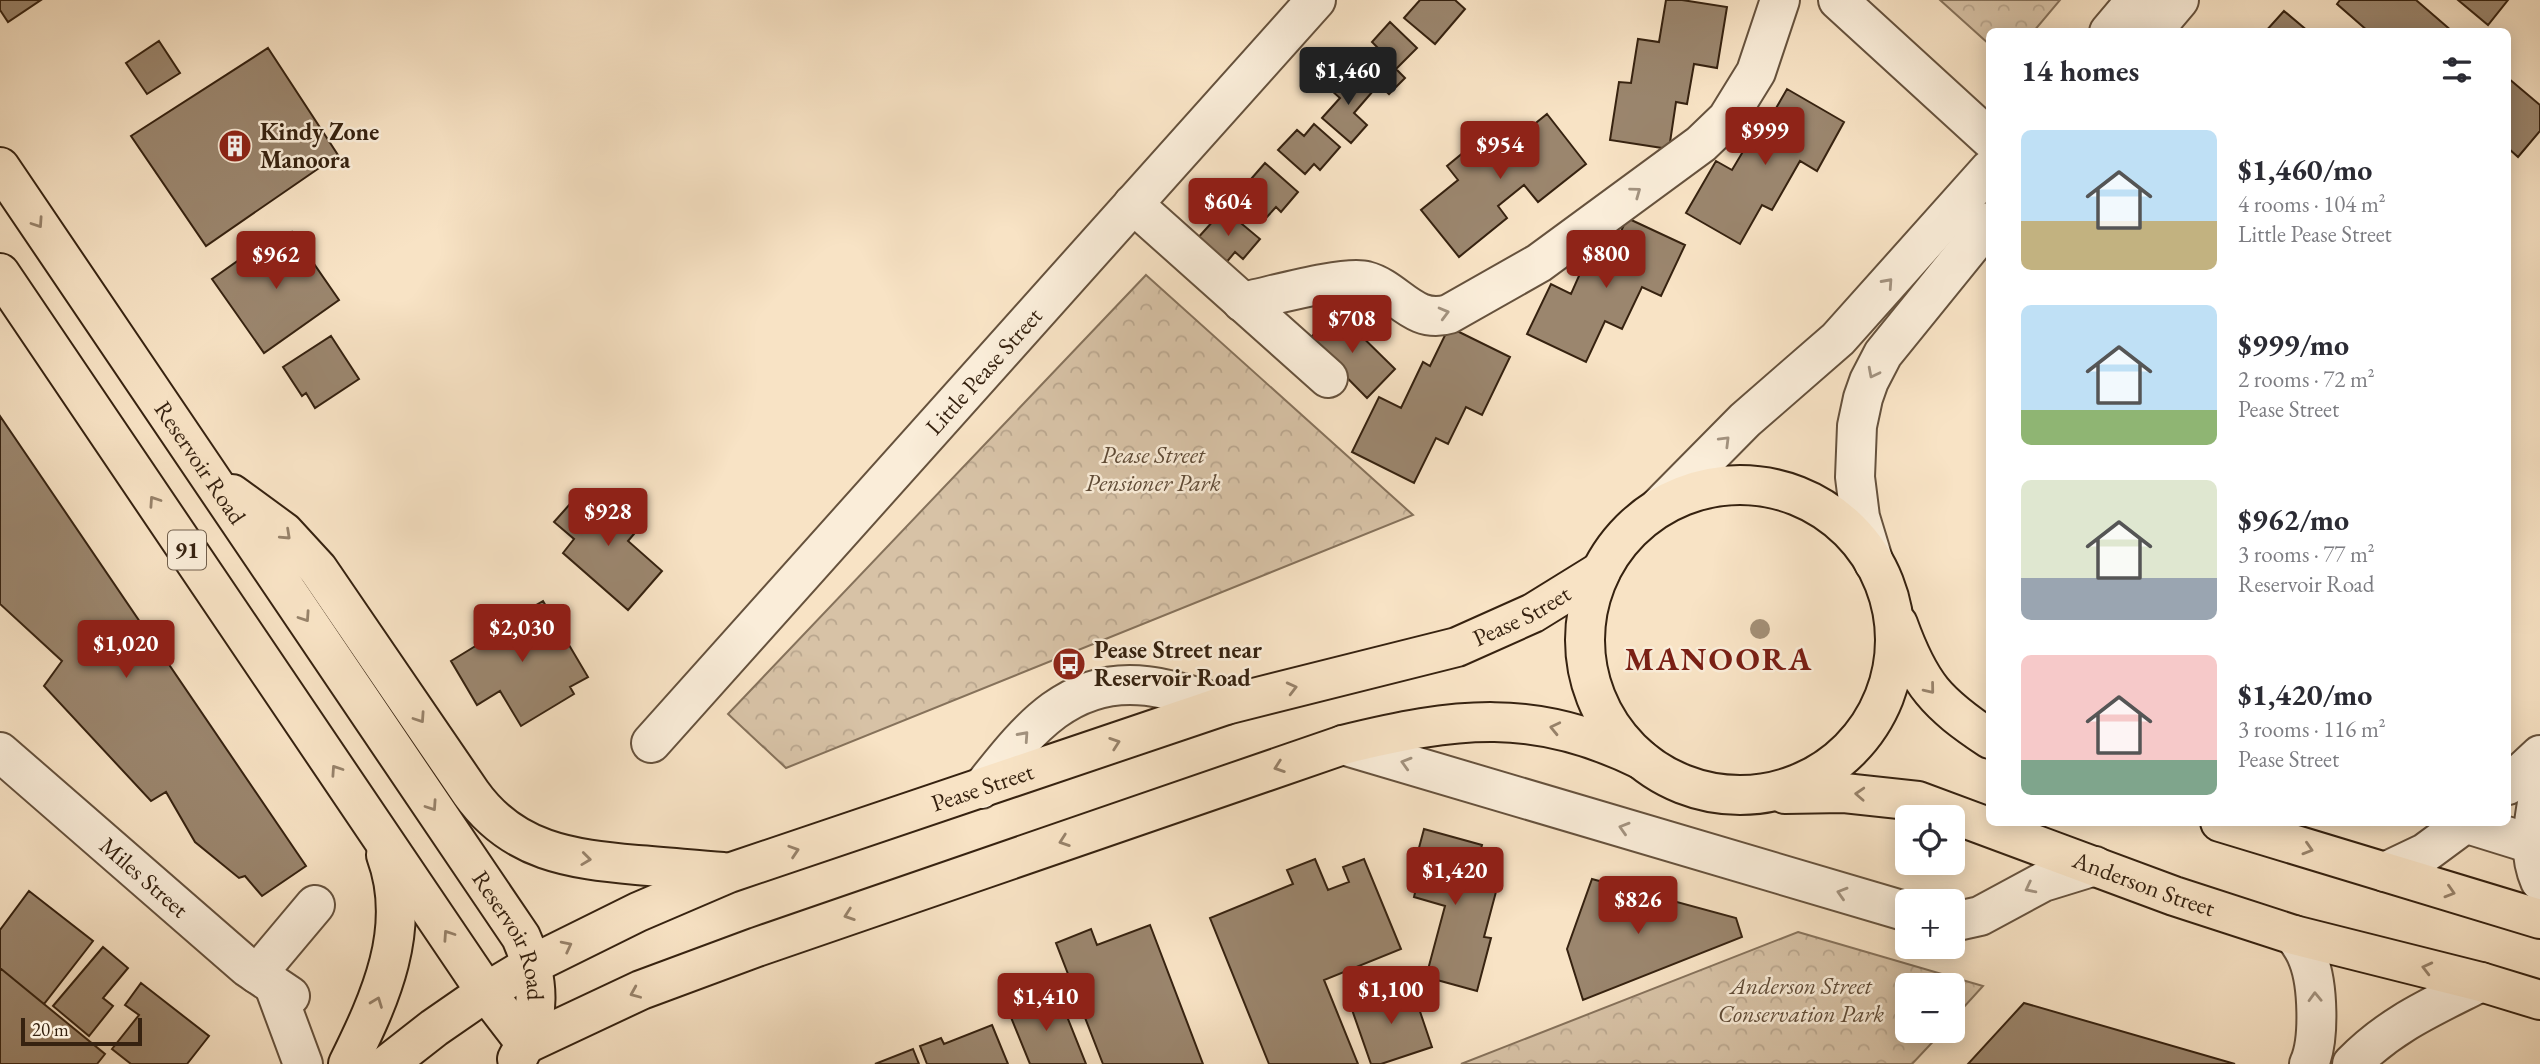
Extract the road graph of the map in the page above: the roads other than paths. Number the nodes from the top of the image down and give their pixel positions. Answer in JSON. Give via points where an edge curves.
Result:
{"nodes":[{"id":1,"x":1316,"y":0,"type":"edge"},
{"id":2,"x":1780,"y":0,"type":"edge"},
{"id":3,"x":1838,"y":0,"type":"edge"},
{"id":4,"x":2136,"y":0,"type":"edge"},
{"id":5,"x":2179,"y":0,"type":"edge"},
{"id":6,"x":2112,"y":28,"type":"edge"},
{"id":7,"x":2155,"y":28,"type":"edge"},
{"id":8,"x":1986,"y":135,"type":"edge"},
{"id":9,"x":0,"y":167,"type":"edge"},
{"id":10,"x":1986,"y":173,"type":"edge"},
{"id":11,"x":1133,"y":204,"type":"junction"},
{"id":12,"x":1986,"y":227,"type":"edge"},
{"id":13,"x":0,"y":273,"type":"edge"},
{"id":14,"x":1242,"y":302,"type":"junction"},
{"id":15,"x":1328,"y":377,"type":"dead end"},
{"id":16,"x":212,"y":480,"type":"junction"},
{"id":17,"x":1660,"y":507,"type":"junction"},
{"id":18,"x":1874,"y":562,"type":"junction"},
{"id":19,"x":1601,"y":571,"type":"junction"},
{"id":20,"x":1891,"y":605,"type":"junction"},
{"id":21,"x":1226,"y":705,"type":"junction"},
{"id":22,"x":1986,"y":733,"type":"edge"},
{"id":23,"x":651,"y":743,"type":"dead end"},
{"id":24,"x":1343,"y":745,"type":"junction"},
{"id":25,"x":0,"y":752,"type":"edge"},
{"id":26,"x":2540,"y":755,"type":"edge"},
{"id":27,"x":1642,"y":760,"type":"junction"},
{"id":28,"x":2511,"y":782,"type":"edge"},
{"id":29,"x":2540,"y":785,"type":"edge"},
{"id":30,"x":981,"y":789,"type":"junction"},
{"id":31,"x":1748,"y":795,"type":"junction"},
{"id":32,"x":1986,"y":826,"type":"edge"},
{"id":33,"x":1986,"y":826,"type":"edge"},
{"id":34,"x":2233,"y":826,"type":"edge"},
{"id":35,"x":2461,"y":826,"type":"edge"},
{"id":36,"x":2475,"y":826,"type":"edge"},
{"id":37,"x":374,"y":827,"type":"junction"},
{"id":38,"x":2532,"y":844,"type":"junction"},
{"id":39,"x":2095,"y":866,"type":"junction"},
{"id":40,"x":2385,"y":872,"type":"junction"},
{"id":41,"x":729,"y":873,"type":"junction"},
{"id":42,"x":2540,"y":881,"type":"edge"},
{"id":43,"x":316,"y":905,"type":"dead end"},
{"id":44,"x":1895,"y":908,"type":"edge"},
{"id":45,"x":1965,"y":919,"type":"edge"},
{"id":46,"x":2540,"y":919,"type":"edge"},
{"id":47,"x":2294,"y":935,"type":"junction"},
{"id":48,"x":533,"y":964,"type":"junction"},
{"id":49,"x":2481,"y":982,"type":"junction"},
{"id":50,"x":274,"y":986,"type":"junction"},
{"id":51,"x":486,"y":992,"type":"junction"},
{"id":52,"x":2540,"y":1000,"type":"edge"},
{"id":53,"x":520,"y":1054,"type":"edge"},
{"id":54,"x":303,"y":1064,"type":"edge"},
{"id":55,"x":348,"y":1064,"type":"edge"},
{"id":56,"x":388,"y":1064,"type":"edge"},
{"id":57,"x":2309,"y":1064,"type":"edge"},
{"id":58,"x":2352,"y":1064,"type":"edge"}],
"edges":[{"from":1,"to":11,"type":"street","name":"Little Pease Street"},
{"from":14,"to":2,"type":"street","one_way":true,"via":[[1365,280],[1411,310],[1438,317],[1494,289],[1539,263],[1701,144],[1727,119],[1756,72]]},
{"from":3,"to":8,"type":"street"},
{"from":4,"to":6,"type":"street"},
{"from":5,"to":7,"type":"street"},
{"from":9,"to":16,"type":"main road","name":"Reservoir Road","number":"91","one_way":true},
{"from":17,"to":10,"type":"street","one_way":true,"via":[[1745,420],[1838,339]]},
{"from":11,"to":14,"type":"street"},
{"from":11,"to":23,"type":"street","name":"Little Pease Street"},
{"from":12,"to":18,"type":"street","one_way":true,"via":[[1892,342],[1863,398],[1855,477],[1860,517]]},
{"from":37,"to":13,"type":"main road","name":"Reservoir Road","number":"91","one_way":true},
{"from":14,"to":15,"type":"street"},
{"from":16,"to":41,"type":"main road","one_way":true,"via":[[284,532],[318,569],[471,793],[495,821],[570,858]]},
{"from":16,"to":48,"type":"main road","name":"Reservoir Road","number":"91","one_way":true,"via":[[522,937]]},
{"from":17,"to":18,"type":"main road","via":[[1682,496],[1730,485],[1778,490],[1823,509],[1843,524]]},
{"from":17,"to":19,"type":"main road","via":[[1631,529]]},
{"from":18,"to":20,"type":"main road"},
{"from":21,"to":19,"type":"main road","name":"Pease Street","one_way":true,"via":[[1457,647],[1533,613]]},
{"from":19,"to":27,"type":"main road","via":[[1587,611],[1588,673],[1608,721]]},
{"from":20,"to":22,"type":"main road","one_way":true,"via":[[1925,684],[1945,706]]},
{"from":20,"to":31,"type":"main road","via":[[1895,644],[1890,682],[1864,734],[1837,761],[1804,782]]},
{"from":30,"to":21,"type":"main road","name":"Pease Street","one_way":true},
{"from":30,"to":21,"type":"street","one_way":true,"via":[[1056,706],[1096,690],[1148,686]]},
{"from":27,"to":24,"type":"main road","one_way":true,"via":[[1569,731],[1519,723],[1420,726]]},
{"from":44,"to":24,"type":"street","one_way":true},
{"from":24,"to":53,"type":"main road","one_way":true,"via":[[642,990]]},
{"from":25,"to":50,"type":"street","name":"Miles Street"},
{"from":26,"to":28,"type":"street"},
{"from":27,"to":31,"type":"main road","via":[[1692,787]]},
{"from":29,"to":38,"type":"street"},
{"from":41,"to":30,"type":"main road","name":"Pease Street","one_way":true},
{"from":33,"to":31,"type":"main road","name":"Anderson Street","one_way":true,"via":[[1918,801],[1844,793]]},
{"from":39,"to":32,"type":"main road","name":"Anderson Street","one_way":true},
{"from":34,"to":40,"type":"main road","one_way":true},
{"from":35,"to":40,"type":"street","via":[[2425,853]]},
{"from":36,"to":38,"type":"street"},
{"from":51,"to":37,"type":"main road","name":"Reservoir Road","one_way":true},
{"from":55,"to":37,"type":"main road","number":"91","one_way":true,"via":[[378,1000],[393,939],[394,881]]},
{"from":38,"to":42,"type":"street"},
{"from":39,"to":45,"type":"street","one_way":true,"via":[[2043,882]]},
{"from":39,"to":47,"type":"main road","name":"Anderson Street"},
{"from":40,"to":46,"type":"main road","one_way":true},
{"from":48,"to":41,"type":"main road","name":"Pease Street","one_way":true},
{"from":43,"to":50,"type":"street"},
{"from":49,"to":47,"type":"main road","name":"Anderson Street","one_way":true},
{"from":57,"to":47,"type":"street","one_way":true,"via":[[2315,1036],[2315,983],[2308,958]]},
{"from":48,"to":51,"type":"main road","name":"Pease Street"},
{"from":48,"to":53,"type":"main road","name":"Reservoir Road","number":"91","via":[[535,1013]]},
{"from":49,"to":52,"type":"main road","name":"Anderson Street"},
{"from":49,"to":58,"type":"street","via":[[2400,1023]]},
{"from":50,"to":54,"type":"street"},
{"from":51,"to":53,"type":"main road","name":"Reservoir Road"},
{"from":51,"to":56,"type":"main road","name":"Pease Street"}]}
